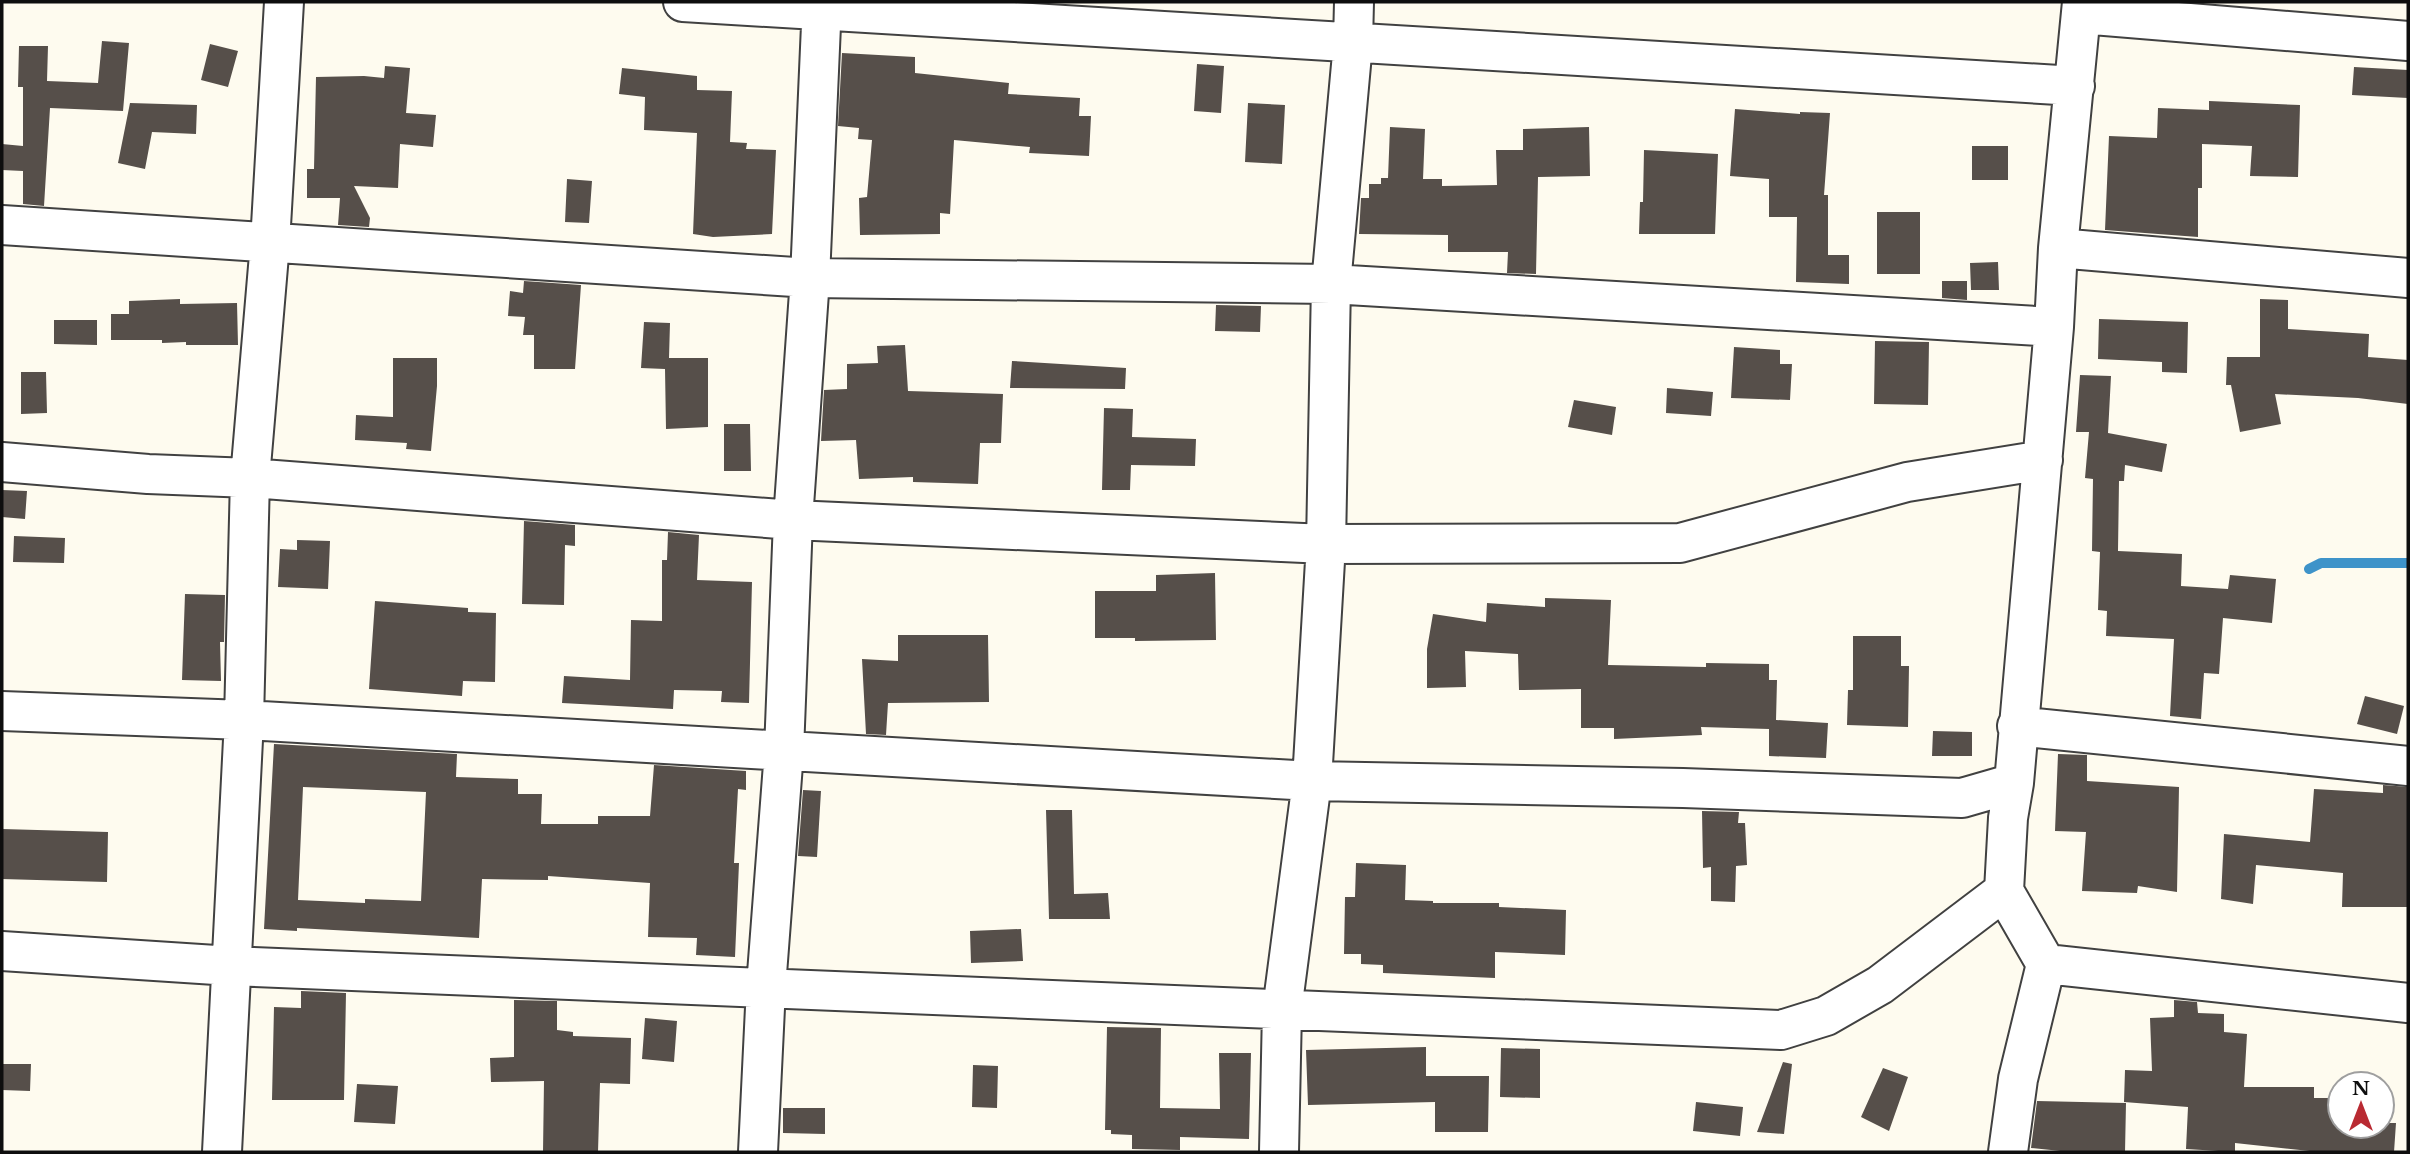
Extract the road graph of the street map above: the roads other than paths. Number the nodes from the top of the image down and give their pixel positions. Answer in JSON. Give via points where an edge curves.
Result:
{"nodes":[{"id":1,"x":284,"y":2,"type":"edge"},
{"id":2,"x":683,"y":2,"type":"edge"},
{"id":3,"x":1353,"y":2,"type":"edge"},
{"id":4,"x":821,"y":6,"type":"edge"},
{"id":5,"x":2082,"y":8,"type":"edge"},
{"id":6,"x":2408,"y":41,"type":"edge"},
{"id":7,"x":1353,"y":43,"type":"junction"},
{"id":8,"x":2075,"y":86,"type":"junction"},
{"id":9,"x":2,"y":225,"type":"edge"},
{"id":10,"x":270,"y":243,"type":"junction"},
{"id":11,"x":2059,"y":248,"type":"junction"},
{"id":12,"x":810,"y":278,"type":"junction"},
{"id":13,"x":2408,"y":278,"type":"edge"},
{"id":14,"x":1331,"y":284,"type":"junction"},
{"id":15,"x":2054,"y":327,"type":"junction"},
{"id":16,"x":2043,"y":460,"type":"junction"},
{"id":17,"x":2,"y":463,"type":"edge"},
{"id":18,"x":250,"y":478,"type":"junction"},
{"id":19,"x":793,"y":520,"type":"junction"},
{"id":20,"x":1326,"y":544,"type":"junction"},
{"id":21,"x":2,"y":711,"type":"edge"},
{"id":22,"x":244,"y":720,"type":"junction"},
{"id":23,"x":2017,"y":726,"type":"junction"},
{"id":24,"x":784,"y":751,"type":"junction"},
{"id":25,"x":2408,"y":766,"type":"edge"},
{"id":26,"x":1312,"y":781,"type":"junction"},
{"id":27,"x":2014,"y":783,"type":"junction"},
{"id":28,"x":2004,"y":891,"type":"junction"},
{"id":29,"x":2,"y":951,"type":"edge"},
{"id":30,"x":2046,"y":964,"type":"junction"},
{"id":31,"x":230,"y":966,"type":"junction"},
{"id":32,"x":766,"y":987,"type":"junction"},
{"id":33,"x":2408,"y":1003,"type":"edge"},
{"id":34,"x":1282,"y":1010,"type":"junction"},
{"id":35,"x":222,"y":1152,"type":"edge"},
{"id":36,"x":758,"y":1152,"type":"edge"},
{"id":37,"x":1279,"y":1152,"type":"edge"},
{"id":38,"x":2008,"y":1152,"type":"edge"}],
"edges":[{"from":1,"to":10,"type":"street"},
{"from":2,"to":4,"type":"street"},
{"from":3,"to":7,"type":"street"},
{"from":4,"to":7,"type":"street"},
{"from":4,"to":12,"type":"street"},
{"from":5,"to":6,"type":"street"},
{"from":5,"to":8,"type":"street"},
{"from":7,"to":8,"type":"street"},
{"from":7,"to":14,"type":"street"},
{"from":8,"to":11,"type":"street"},
{"from":9,"to":10,"type":"street"},
{"from":10,"to":12,"type":"street"},
{"from":10,"to":18,"type":"street"},
{"from":11,"to":13,"type":"street"},
{"from":11,"to":15,"type":"street"},
{"from":12,"to":14,"type":"street"},
{"from":12,"to":19,"type":"street"},
{"from":14,"to":15,"type":"street"},
{"from":14,"to":20,"type":"street"},
{"from":15,"to":16,"type":"street"},
{"from":16,"to":20,"type":"street","via":[[1907,482],[1680,543]]},
{"from":16,"to":23,"type":"street"},
{"from":17,"to":18,"type":"street"},
{"from":18,"to":19,"type":"street"},
{"from":18,"to":22,"type":"street"},
{"from":19,"to":20,"type":"street"},
{"from":19,"to":24,"type":"street"},
{"from":20,"to":26,"type":"street"},
{"from":21,"to":22,"type":"street"},
{"from":22,"to":24,"type":"street"},
{"from":22,"to":31,"type":"street"},
{"from":23,"to":25,"type":"street"},
{"from":23,"to":27,"type":"street"},
{"from":24,"to":26,"type":"street"},
{"from":24,"to":32,"type":"street"},
{"from":26,"to":27,"type":"street","via":[[1962,798]]},
{"from":26,"to":34,"type":"street"},
{"from":27,"to":28,"type":"street"},
{"from":28,"to":30,"type":"street"},
{"from":28,"to":34,"type":"street","via":[[1880,985],[1826,1016],[1781,1030]]},
{"from":29,"to":31,"type":"street"},
{"from":30,"to":33,"type":"street"},
{"from":30,"to":38,"type":"street","via":[[2018,1080]]},
{"from":31,"to":32,"type":"street"},
{"from":31,"to":35,"type":"street"},
{"from":32,"to":34,"type":"street"},
{"from":32,"to":36,"type":"street"},
{"from":34,"to":37,"type":"street"}]}
